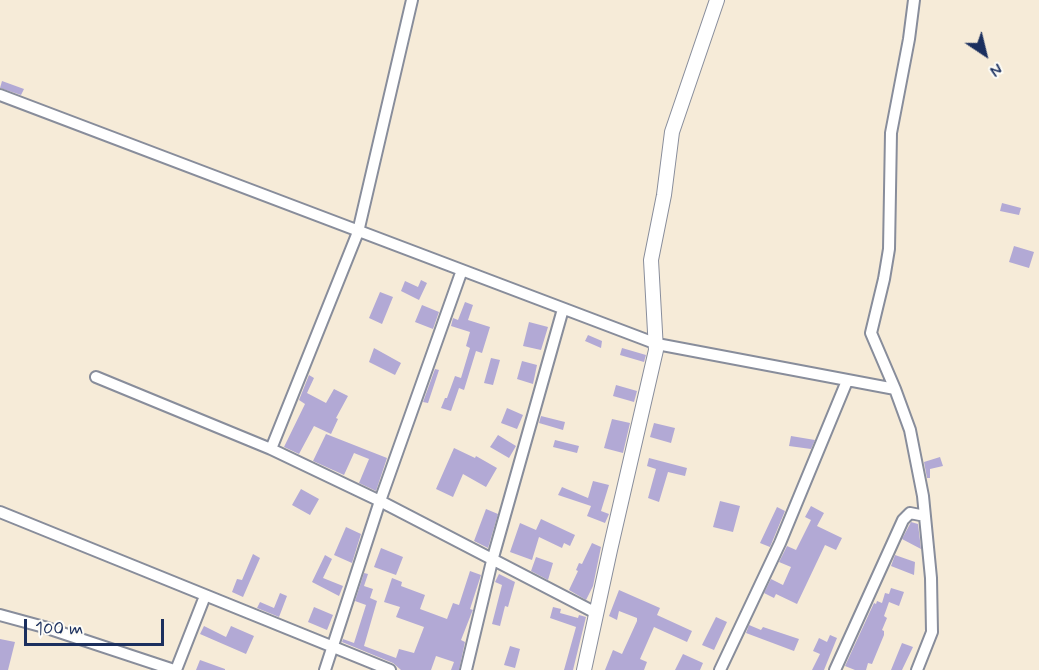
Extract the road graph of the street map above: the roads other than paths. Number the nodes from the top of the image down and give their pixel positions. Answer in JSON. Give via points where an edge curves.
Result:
{"nodes":[{"id":1,"x":412,"y":0,"type":"edge"},
{"id":2,"x":717,"y":0,"type":"edge"},
{"id":3,"x":914,"y":0,"type":"edge"},
{"id":4,"x":0,"y":95,"type":"edge"},
{"id":5,"x":358,"y":232,"type":"junction"},
{"id":6,"x":462,"y":270,"type":"junction"},
{"id":7,"x":563,"y":309,"type":"junction"},
{"id":8,"x":657,"y":344,"type":"junction"},
{"id":9,"x":96,"y":376,"type":"dead end"},
{"id":10,"x":847,"y":381,"type":"junction"},
{"id":11,"x":895,"y":389,"type":"junction"},
{"id":12,"x":271,"y":448,"type":"junction"},
{"id":13,"x":380,"y":501,"type":"junction"},
{"id":14,"x":0,"y":512,"type":"edge"},
{"id":15,"x":925,"y":516,"type":"junction"},
{"id":16,"x":492,"y":561,"type":"junction"},
{"id":17,"x":205,"y":596,"type":"junction"},
{"id":18,"x":596,"y":613,"type":"junction"},
{"id":19,"x":0,"y":615,"type":"edge"},
{"id":20,"x":332,"y":647,"type":"junction"},
{"id":21,"x":175,"y":670,"type":"edge"},
{"id":22,"x":325,"y":670,"type":"edge"},
{"id":23,"x":390,"y":670,"type":"edge"},
{"id":24,"x":466,"y":670,"type":"edge"},
{"id":25,"x":584,"y":670,"type":"edge"},
{"id":26,"x":720,"y":670,"type":"edge"},
{"id":27,"x":834,"y":670,"type":"edge"},
{"id":28,"x":917,"y":670,"type":"edge"}],
"edges":[{"from":1,"to":5,"type":"street"},
{"from":2,"to":8,"type":"street","via":[[672,132],[651,260]]},
{"from":3,"to":11,"type":"street","via":[[891,133],[889,249],[871,333]]},
{"from":4,"to":5,"type":"street"},
{"from":5,"to":6,"type":"street"},
{"from":5,"to":12,"type":"street"},
{"from":6,"to":7,"type":"street"},
{"from":6,"to":13,"type":"street"},
{"from":7,"to":8,"type":"street"},
{"from":7,"to":16,"type":"street"},
{"from":8,"to":10,"type":"street"},
{"from":8,"to":18,"type":"street"},
{"from":9,"to":12,"type":"street"},
{"from":10,"to":11,"type":"street"},
{"from":10,"to":26,"type":"street","via":[[780,543]]},
{"from":11,"to":15,"type":"street","via":[[910,430]]},
{"from":12,"to":13,"type":"street"},
{"from":13,"to":16,"type":"street"},
{"from":13,"to":20,"type":"street"},
{"from":14,"to":17,"type":"street"},
{"from":15,"to":27,"type":"street","via":[[910,513],[903,520]]},
{"from":15,"to":28,"type":"street","via":[[932,632]]},
{"from":16,"to":18,"type":"street"},
{"from":16,"to":24,"type":"street"},
{"from":17,"to":20,"type":"street"},
{"from":17,"to":21,"type":"street"},
{"from":18,"to":25,"type":"street"},
{"from":19,"to":21,"type":"street"},
{"from":20,"to":22,"type":"street"},
{"from":20,"to":23,"type":"street"}]}
